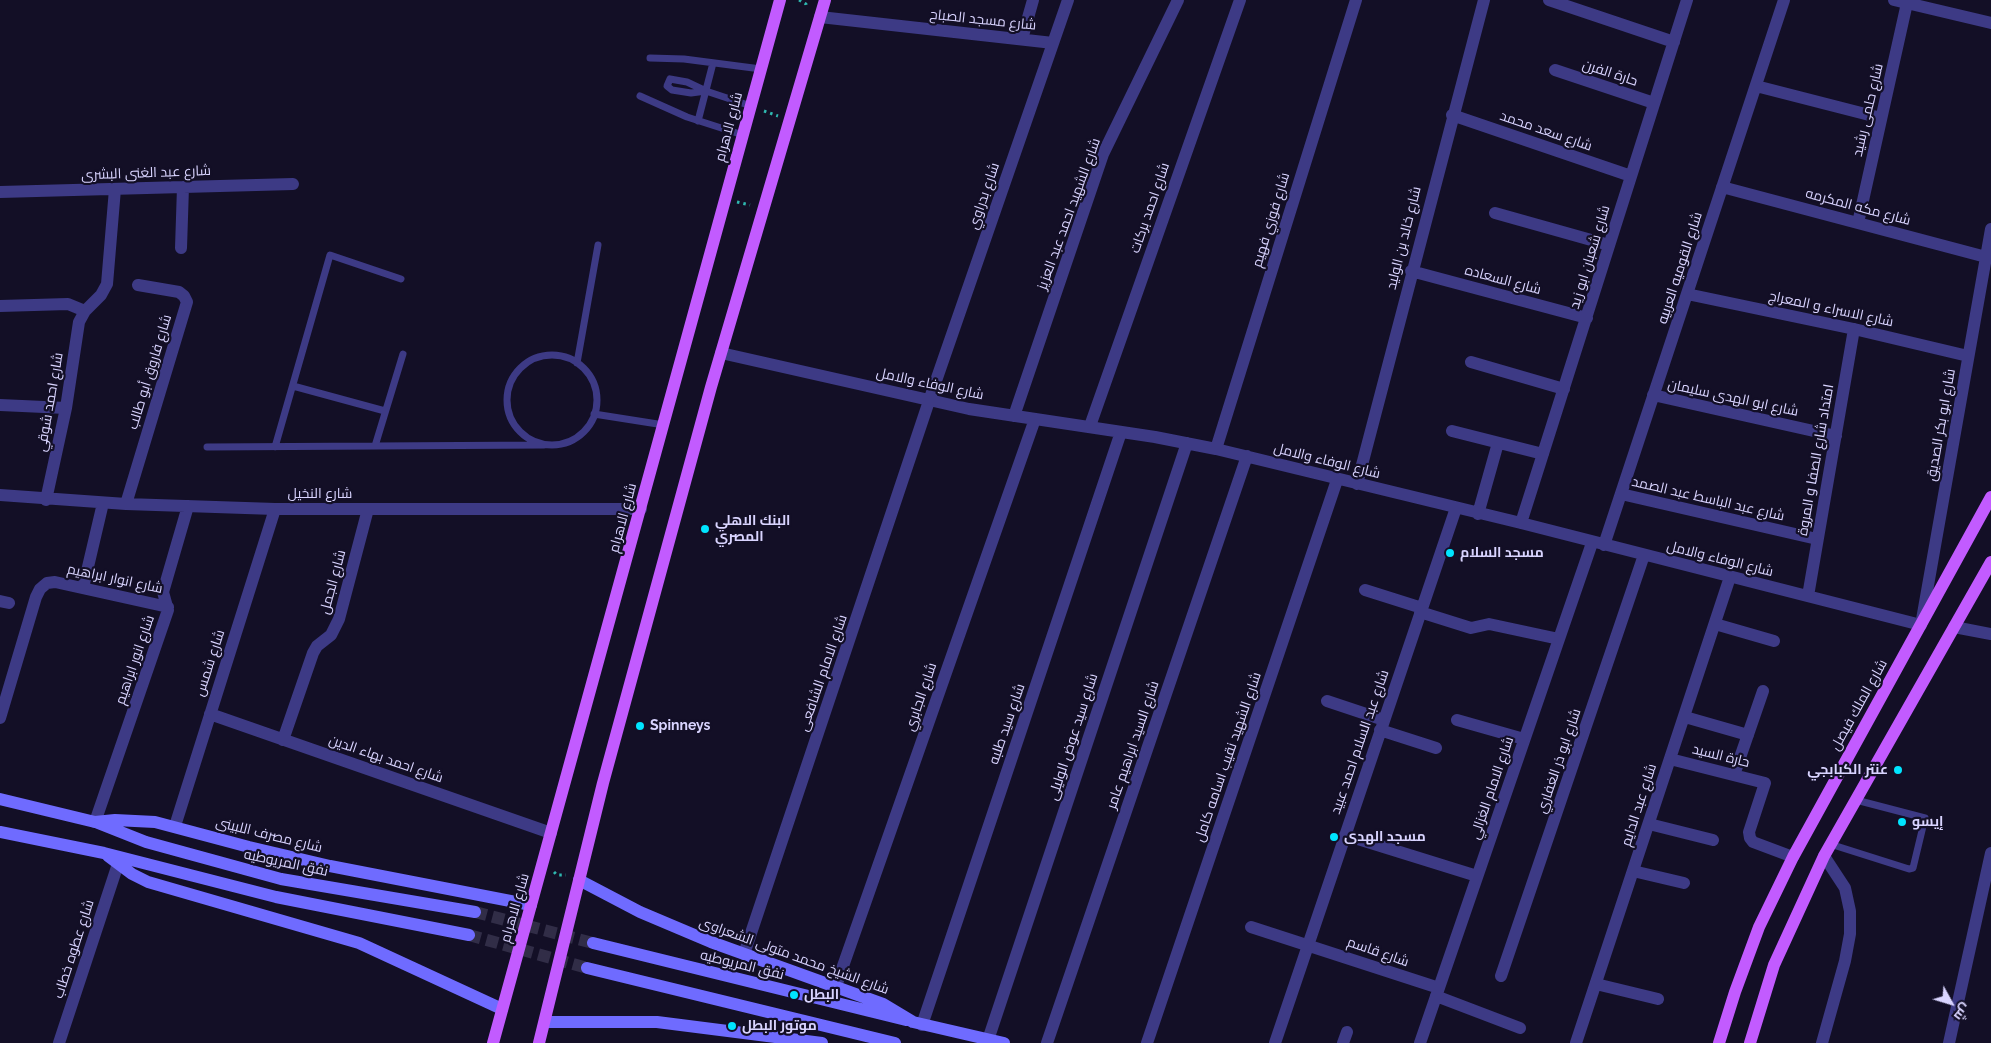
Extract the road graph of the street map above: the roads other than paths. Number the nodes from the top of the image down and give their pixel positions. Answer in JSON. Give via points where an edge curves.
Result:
{"nodes":[{"id":1,"x":780,"y":0,"type":"edge"},
{"id":2,"x":825,"y":0,"type":"edge"},
{"id":3,"x":1033,"y":0,"type":"edge"},
{"id":4,"x":1068,"y":0,"type":"edge"},
{"id":5,"x":1178,"y":0,"type":"edge"},
{"id":6,"x":1240,"y":0,"type":"edge"},
{"id":7,"x":1356,"y":0,"type":"edge"},
{"id":8,"x":1484,"y":0,"type":"edge"},
{"id":9,"x":1549,"y":0,"type":"edge"},
{"id":10,"x":1687,"y":0,"type":"edge"},
{"id":11,"x":1784,"y":0,"type":"edge"},
{"id":12,"x":1900,"y":2,"type":"edge"},
{"id":13,"x":820,"y":17,"type":"junction"},
{"id":14,"x":1991,"y":22,"type":"edge"},
{"id":15,"x":1022,"y":39,"type":"junction"},
{"id":16,"x":1674,"y":42,"type":"junction"},
{"id":17,"x":1053,"y":43,"type":"junction"},
{"id":18,"x":650,"y":58,"type":"dead end"},
{"id":19,"x":713,"y":63,"type":"junction"},
{"id":20,"x":761,"y":69,"type":"junction"},
{"id":21,"x":1555,"y":70,"type":"dead end"},
{"id":22,"x":1756,"y":86,"type":"junction"},
{"id":23,"x":706,"y":91,"type":"junction"},
{"id":24,"x":640,"y":96,"type":"dead end"},
{"id":25,"x":1654,"y":103,"type":"junction"},
{"id":26,"x":750,"y":106,"type":"junction"},
{"id":27,"x":1452,"y":115,"type":"junction"},
{"id":28,"x":1881,"y":118,"type":"junction"},
{"id":29,"x":698,"y":121,"type":"junction"},
{"id":30,"x":743,"y":135,"type":"junction"},
{"id":31,"x":1631,"y":176,"type":"junction"},
{"id":32,"x":293,"y":184,"type":"dead end"},
{"id":33,"x":1722,"y":186,"type":"junction"},
{"id":34,"x":183,"y":187,"type":"junction"},
{"id":35,"x":115,"y":189,"type":"junction"},
{"id":36,"x":0,"y":192,"type":"edge"},
{"id":37,"x":1495,"y":213,"type":"dead end"},
{"id":38,"x":1858,"y":223,"type":"junction"},
{"id":39,"x":1991,"y":229,"type":"edge"},
{"id":40,"x":598,"y":244,"type":"dead end"},
{"id":41,"x":1610,"y":245,"type":"junction"},
{"id":42,"x":180,"y":248,"type":"dead end"},
{"id":43,"x":1986,"y":257,"type":"junction"},
{"id":44,"x":1411,"y":271,"type":"junction"},
{"id":45,"x":401,"y":278,"type":"dead end"},
{"id":46,"x":138,"y":285,"type":"dead end"},
{"id":47,"x":1687,"y":294,"type":"junction"},
{"id":48,"x":0,"y":306,"type":"edge"},
{"id":49,"x":85,"y":311,"type":"junction"},
{"id":50,"x":1587,"y":318,"type":"junction"},
{"id":51,"x":1854,"y":329,"type":"junction"},
{"id":52,"x":721,"y":353,"type":"junction"},
{"id":53,"x":403,"y":354,"type":"dead end"},
{"id":54,"x":1968,"y":356,"type":"junction"},
{"id":55,"x":1471,"y":362,"type":"dead end"},
{"id":56,"x":578,"y":363,"type":"junction"},
{"id":57,"x":292,"y":386,"type":"junction"},
{"id":58,"x":1564,"y":389,"type":"junction"},
{"id":59,"x":1653,"y":396,"type":"junction"},
{"id":60,"x":929,"y":401,"type":"junction"},
{"id":61,"x":0,"y":406,"type":"edge"},
{"id":62,"x":66,"y":408,"type":"junction"},
{"id":63,"x":385,"y":411,"type":"junction"},
{"id":64,"x":594,"y":414,"type":"junction"},
{"id":65,"x":1014,"y":416,"type":"junction"},
{"id":66,"x":1035,"y":419,"type":"junction"},
{"id":67,"x":664,"y":425,"type":"junction"},
{"id":68,"x":1090,"y":426,"type":"junction"},
{"id":69,"x":1452,"y":431,"type":"dead end"},
{"id":70,"x":1121,"y":432,"type":"junction"},
{"id":71,"x":1836,"y":436,"type":"junction"},
{"id":72,"x":1187,"y":443,"type":"junction"},
{"id":73,"x":1498,"y":443,"type":"junction"},
{"id":74,"x":544,"y":445,"type":"junction"},
{"id":75,"x":375,"y":446,"type":"junction"},
{"id":76,"x":207,"y":447,"type":"dead end"},
{"id":77,"x":275,"y":447,"type":"junction"},
{"id":78,"x":1216,"y":449,"type":"junction"},
{"id":79,"x":1543,"y":454,"type":"junction"},
{"id":80,"x":1247,"y":456,"type":"junction"},
{"id":81,"x":1337,"y":480,"type":"junction"},
{"id":82,"x":1357,"y":484,"type":"junction"},
{"id":83,"x":1621,"y":494,"type":"junction"},
{"id":84,"x":0,"y":496,"type":"edge"},
{"id":85,"x":1991,"y":497,"type":"edge"},
{"id":86,"x":46,"y":500,"type":"junction"},
{"id":87,"x":104,"y":502,"type":"junction"},
{"id":88,"x":126,"y":504,"type":"junction"},
{"id":89,"x":188,"y":506,"type":"junction"},
{"id":90,"x":641,"y":508,"type":"junction"},
{"id":91,"x":1456,"y":508,"type":"junction"},
{"id":92,"x":275,"y":509,"type":"junction"},
{"id":93,"x":368,"y":509,"type":"junction"},
{"id":94,"x":1478,"y":514,"type":"junction"},
{"id":95,"x":1521,"y":524,"type":"junction"},
{"id":96,"x":1818,"y":539,"type":"junction"},
{"id":97,"x":1598,"y":544,"type":"junction"},
{"id":98,"x":1644,"y":555,"type":"junction"},
{"id":99,"x":1991,"y":562,"type":"edge"},
{"id":100,"x":1730,"y":577,"type":"junction"},
{"id":101,"x":83,"y":588,"type":"junction"},
{"id":102,"x":1365,"y":590,"type":"dead end"},
{"id":103,"x":1808,"y":596,"type":"junction"},
{"id":104,"x":168,"y":606,"type":"junction"},
{"id":105,"x":1421,"y":610,"type":"junction"},
{"id":106,"x":1715,"y":624,"type":"junction"},
{"id":107,"x":1921,"y":625,"type":"junction"},
{"id":108,"x":1954,"y":627,"type":"junction"},
{"id":109,"x":1991,"y":634,"type":"edge"},
{"id":110,"x":1559,"y":639,"type":"junction"},
{"id":111,"x":1774,"y":641,"type":"dead end"},
{"id":112,"x":1763,"y":691,"type":"dead end"},
{"id":113,"x":1326,"y":701,"type":"dead end"},
{"id":114,"x":210,"y":714,"type":"junction"},
{"id":115,"x":1685,"y":717,"type":"junction"},
{"id":116,"x":0,"y":718,"type":"edge"},
{"id":117,"x":1457,"y":720,"type":"dead end"},
{"id":118,"x":1382,"y":725,"type":"junction"},
{"id":119,"x":1748,"y":735,"type":"junction"},
{"id":120,"x":1524,"y":739,"type":"junction"},
{"id":121,"x":283,"y":740,"type":"junction"},
{"id":122,"x":1436,"y":748,"type":"dead end"},
{"id":123,"x":1670,"y":759,"type":"junction"},
{"id":124,"x":1734,"y":775,"type":"junction"},
{"id":125,"x":0,"y":799,"type":"edge"},
{"id":126,"x":1856,"y":800,"type":"junction"},
{"id":127,"x":95,"y":822,"type":"junction"},
{"id":128,"x":1648,"y":824,"type":"junction"},
{"id":129,"x":175,"y":826,"type":"junction"},
{"id":130,"x":0,"y":832,"type":"edge"},
{"id":131,"x":552,"y":833,"type":"junction"},
{"id":132,"x":1345,"y":835,"type":"junction"},
{"id":133,"x":1713,"y":840,"type":"dead end"},
{"id":134,"x":1830,"y":844,"type":"junction"},
{"id":135,"x":104,"y":853,"type":"junction"},
{"id":136,"x":1991,"y":853,"type":"edge"},
{"id":137,"x":1824,"y":856,"type":"junction"},
{"id":138,"x":1793,"y":858,"type":"junction"},
{"id":139,"x":118,"y":864,"type":"junction"},
{"id":140,"x":1633,"y":871,"type":"junction"},
{"id":141,"x":1477,"y":876,"type":"junction"},
{"id":142,"x":579,"y":880,"type":"junction"},
{"id":143,"x":1684,"y":884,"type":"dead end"},
{"id":144,"x":531,"y":905,"type":"junction"},
{"id":145,"x":475,"y":912,"type":"tunnel mouth"},
{"id":146,"x":1251,"y":927,"type":"dead end"},
{"id":147,"x":469,"y":935,"type":"tunnel mouth"},
{"id":148,"x":593,"y":943,"type":"tunnel mouth"},
{"id":149,"x":1308,"y":944,"type":"junction"},
{"id":150,"x":744,"y":954,"type":"junction"},
{"id":151,"x":587,"y":968,"type":"tunnel mouth"},
{"id":152,"x":1501,"y":976,"type":"dead end"},
{"id":153,"x":1596,"y":984,"type":"junction"},
{"id":154,"x":836,"y":986,"type":"junction"},
{"id":155,"x":1438,"y":992,"type":"junction"},
{"id":156,"x":1658,"y":999,"type":"dead end"},
{"id":157,"x":502,"y":1009,"type":"junction"},
{"id":158,"x":545,"y":1022,"type":"junction"},
{"id":159,"x":918,"y":1024,"type":"junction"},
{"id":160,"x":1520,"y":1028,"type":"dead end"},
{"id":161,"x":988,"y":1040,"type":"junction"},
{"id":162,"x":59,"y":1043,"type":"edge"},
{"id":163,"x":493,"y":1043,"type":"edge"},
{"id":164,"x":539,"y":1043,"type":"edge"},
{"id":165,"x":822,"y":1043,"type":"edge"},
{"id":166,"x":895,"y":1043,"type":"edge"},
{"id":167,"x":1004,"y":1043,"type":"edge"},
{"id":168,"x":1047,"y":1043,"type":"edge"},
{"id":169,"x":1147,"y":1043,"type":"edge"},
{"id":170,"x":1275,"y":1043,"type":"edge"},
{"id":171,"x":1420,"y":1043,"type":"edge"},
{"id":172,"x":1576,"y":1043,"type":"edge"},
{"id":173,"x":1719,"y":1043,"type":"edge"},
{"id":174,"x":1750,"y":1043,"type":"edge"},
{"id":175,"x":1822,"y":1043,"type":"edge"},
{"id":176,"x":1949,"y":1043,"type":"edge"}],
"edges":[{"from":1,"to":20,"type":"main road","name":"شارع الاهرام"},
{"from":2,"to":13,"type":"main road"},
{"from":3,"to":15,"type":"street"},
{"from":4,"to":17,"type":"street","name":"شارع بدراوي"},
{"from":5,"to":65,"type":"street","name":"شارع الشهيد احمد عبد العزيز","via":[[1104,154]]},
{"from":6,"to":68,"type":"street","name":"شارع احمد بركات"},
{"from":7,"to":78,"type":"street","name":"شارع فوزي فهيم"},
{"from":8,"to":27,"type":"street","name":"شارع خالد بن الوليد"},
{"from":9,"to":16,"type":"street"},
{"from":10,"to":16,"type":"street","name":"شارع شعبان ابو زيد"},
{"from":11,"to":22,"type":"street","name":"شارع القوميه العربيه"},
{"from":12,"to":14,"type":"street"},
{"from":12,"to":28,"type":"street","name":"شارع حلمى رشيد"},
{"from":13,"to":15,"type":"street","name":"شارع مسجد الصباح"},
{"from":13,"to":52,"type":"main road"},
{"from":15,"to":17,"type":"street","name":"شارع مسجد الصباح"},
{"from":16,"to":25,"type":"street","name":"شارع شعبان ابو زيد"},
{"from":17,"to":60,"type":"street","name":"شارع بدراوي"},
{"from":18,"to":19,"type":"lane"},
{"from":19,"to":20,"type":"lane"},
{"from":19,"to":23,"type":"lane"},
{"from":20,"to":26,"type":"main road","name":"شارع الاهرام"},
{"from":21,"to":25,"type":"street","name":"حارة الفرن"},
{"from":22,"to":28,"type":"street"},
{"from":22,"to":33,"type":"street","name":"شارع القوميه العربيه"},
{"from":23,"to":23,"type":"lane","via":[[680,80],[670,79],[667,84],[672,90]]},
{"from":23,"to":26,"type":"lane"},
{"from":23,"to":29,"type":"lane"},
{"from":24,"to":29,"type":"lane"},
{"from":25,"to":31,"type":"street","name":"شارع شعبان ابو زيد"},
{"from":26,"to":30,"type":"main road","name":"شارع الاهرام"},
{"from":27,"to":31,"type":"street","name":"شارع سعد محمد"},
{"from":27,"to":44,"type":"street","name":"شارع خالد بن الوليد"},
{"from":28,"to":38,"type":"street","name":"شارع حلمى رشيد"},
{"from":29,"to":30,"type":"lane"},
{"from":30,"to":67,"type":"main road","name":"شارع الاهرام"},
{"from":31,"to":41,"type":"street","name":"شارع شعبان ابو زيد"},
{"from":32,"to":34,"type":"street","name":"شارع عبد الغنى البشرى"},
{"from":33,"to":38,"type":"street","name":"شارع مكه المكرمه"},
{"from":33,"to":47,"type":"street","name":"شارع القوميه العربيه"},
{"from":34,"to":35,"type":"street","name":"شارع عبد الغنى البشرى"},
{"from":34,"to":42,"type":"street"},
{"from":35,"to":36,"type":"street","name":"شارع عبد الغنى البشرى"},
{"from":35,"to":49,"type":"street","via":[[107,284]]},
{"from":37,"to":41,"type":"street"},
{"from":38,"to":43,"type":"street","name":"شارع مكه المكرمه"},
{"from":39,"to":43,"type":"street","name":"شارع ابو بكر الصديق"},
{"from":40,"to":56,"type":"lane"},
{"from":41,"to":50,"type":"street","name":"شارع شعبان ابو زيد"},
{"from":43,"to":54,"type":"street","name":"شارع ابو بكر الصديق"},
{"from":44,"to":50,"type":"street","name":"شارع السعاده"},
{"from":44,"to":82,"type":"street","name":"شارع خالد بن الوليد"},
{"from":45,"to":57,"type":"lane","via":[[330,255]]},
{"from":46,"to":88,"type":"street","name":"شارع فاروق أبو طالب","via":[[179,292],[187,302]]},
{"from":47,"to":51,"type":"street","name":"شارع الاسراء و المعراج"},
{"from":47,"to":59,"type":"street","name":"شارع القوميه العربيه"},
{"from":48,"to":49,"type":"street","via":[[68,304]]},
{"from":49,"to":62,"type":"street","name":"شارع احمد شوقي","via":[[78,328]]},
{"from":50,"to":58,"type":"street","name":"شارع شعبان ابو زيد"},
{"from":51,"to":54,"type":"street","name":"شارع الاسراء و المعراج"},
{"from":51,"to":71,"type":"street","name":"امتداد شارع الصفا و المروة"},
{"from":52,"to":60,"type":"street","name":"شارع الوفاء والامل"},
{"from":52,"to":142,"type":"main road"},
{"from":53,"to":63,"type":"lane"},
{"from":54,"to":107,"type":"street","name":"شارع ابو بكر الصديق"},
{"from":55,"to":58,"type":"street"},
{"from":56,"to":64,"type":"lane","via":[[594,386]]},
{"from":56,"to":74,"type":"lane","via":[[556,355],[544,355],[523,365],[510,384],[507,406],[510,418],[524,436]]},
{"from":57,"to":63,"type":"lane"},
{"from":57,"to":77,"type":"lane"},
{"from":58,"to":79,"type":"street","name":"شارع شعبان ابو زيد"},
{"from":59,"to":71,"type":"street","name":"شارع ابو الهدى سليمان"},
{"from":59,"to":83,"type":"street","name":"شارع القوميه العربيه"},
{"from":60,"to":65,"type":"street","name":"شارع الوفاء والامل"},
{"from":60,"to":150,"type":"street","name":"شارع الامام الشافعى"},
{"from":61,"to":62,"type":"street"},
{"from":62,"to":86,"type":"street","name":"شارع احمد شوقي"},
{"from":63,"to":75,"type":"lane"},
{"from":64,"to":67,"type":"lane"},
{"from":64,"to":74,"type":"lane","via":[[583,432],[575,438]]},
{"from":65,"to":66,"type":"street","name":"شارع الوفاء والامل"},
{"from":66,"to":68,"type":"street","name":"شارع الوفاء والامل"},
{"from":66,"to":154,"type":"street","name":"شارع الجابري"},
{"from":67,"to":90,"type":"main road","name":"شارع الاهرام"},
{"from":68,"to":70,"type":"street","name":"شارع الوفاء والامل"},
{"from":69,"to":73,"type":"street"},
{"from":70,"to":72,"type":"street","name":"شارع الوفاء والامل"},
{"from":70,"to":159,"type":"street","name":"شارع سيد طلبه"},
{"from":71,"to":96,"type":"street","name":"امتداد شارع الصفا و المروة"},
{"from":72,"to":78,"type":"street","name":"شارع الوفاء والامل"},
{"from":72,"to":161,"type":"street","name":"شارع سيد عوض الوليلى"},
{"from":73,"to":79,"type":"street"},
{"from":73,"to":94,"type":"street"},
{"from":74,"to":75,"type":"lane"},
{"from":75,"to":77,"type":"lane"},
{"from":76,"to":77,"type":"lane"},
{"from":78,"to":80,"type":"street","name":"شارع الوفاء والامل"},
{"from":79,"to":95,"type":"street","name":"شارع شعبان ابو زيد"},
{"from":80,"to":81,"type":"street","name":"شارع الوفاء والامل"},
{"from":80,"to":168,"type":"street","name":"شارع السيد ابراهيم عامر"},
{"from":81,"to":82,"type":"street","name":"شارع الوفاء والامل"},
{"from":81,"to":169,"type":"street","name":"شارع الشهيد نقيب اسامه كامل"},
{"from":82,"to":91,"type":"street","name":"شارع الوفاء والامل"},
{"from":83,"to":96,"type":"street","name":"شارع عبد الباسط عبد الصمد"},
{"from":83,"to":97,"type":"street","name":"شارع القوميه العربيه"},
{"from":84,"to":86,"type":"street","name":"شارع النخيل"},
{"from":85,"to":107,"type":"main road","name":"شارع الملك فيصل"},
{"from":86,"to":87,"type":"street","name":"شارع النخيل"},
{"from":87,"to":88,"type":"street","name":"شارع النخيل"},
{"from":87,"to":101,"type":"street"},
{"from":88,"to":89,"type":"street","name":"شارع النخيل"},
{"from":89,"to":92,"type":"street","name":"شارع النخيل"},
{"from":89,"to":104,"type":"street","name":"شارع انور ابراهيم","via":[[163,592]]},
{"from":90,"to":93,"type":"street","name":"شارع النخيل"},
{"from":90,"to":131,"type":"main road","name":"شارع الاهرام"},
{"from":91,"to":94,"type":"street","name":"شارع الوفاء والامل"},
{"from":91,"to":105,"type":"street","name":"شارع عبد السلام احمد عبيد"},
{"from":92,"to":93,"type":"street","name":"شارع النخيل"},
{"from":92,"to":114,"type":"street","name":"شارع شمس"},
{"from":93,"to":121,"type":"street","name":"شارع الجمل","via":[[339,619],[331,635],[313,652]]},
{"from":94,"to":95,"type":"street","name":"شارع الوفاء والامل"},
{"from":95,"to":97,"type":"street","name":"شارع الوفاء والامل"},
{"from":96,"to":103,"type":"street","name":"امتداد شارع الصفا و المروة"},
{"from":97,"to":98,"type":"street","name":"شارع الوفاء والامل"},
{"from":97,"to":110,"type":"street","name":"شارع الامام الغزالي"},
{"from":98,"to":100,"type":"street","name":"شارع الوفاء والامل"},
{"from":98,"to":152,"type":"street","name":"شارع ابو ذر الغفاري"},
{"from":99,"to":108,"type":"main road"},
{"from":100,"to":103,"type":"street","name":"شارع الوفاء والامل"},
{"from":100,"to":106,"type":"street","name":"شارع عبد الدايم"},
{"from":101,"to":104,"type":"street","name":"شارع انوار ابراهيم"},
{"from":101,"to":116,"type":"street","name":"شارع انوار ابراهيم","via":[[55,582],[40,589]]},
{"from":102,"to":105,"type":"street"},
{"from":103,"to":107,"type":"street","name":"شارع الوفاء والامل"},
{"from":104,"to":127,"type":"street","name":"شارع انور ابراهيم"},
{"from":105,"to":110,"type":"street","via":[[1471,628],[1488,624]]},
{"from":105,"to":118,"type":"street","name":"شارع عبد السلام احمد عبيد"},
{"from":106,"to":111,"type":"street"},
{"from":106,"to":115,"type":"street","name":"شارع عبد الدايم"},
{"from":107,"to":138,"type":"main road","name":"شارع الملك فيصل"},
{"from":108,"to":109,"type":"street"},
{"from":108,"to":126,"type":"main road"},
{"from":110,"to":120,"type":"street","name":"شارع الامام الغزالي"},
{"from":112,"to":119,"type":"street"},
{"from":113,"to":118,"type":"street"},
{"from":114,"to":121,"type":"street","name":"شارع احمد بهاء الدين"},
{"from":114,"to":129,"type":"street","name":"شارع شمس"},
{"from":115,"to":119,"type":"street"},
{"from":115,"to":123,"type":"street","name":"شارع عبد الدايم"},
{"from":117,"to":120,"type":"street"},
{"from":118,"to":122,"type":"street"},
{"from":118,"to":132,"type":"street","name":"شارع عبد السلام احمد عبيد"},
{"from":119,"to":124,"type":"street"},
{"from":120,"to":141,"type":"street","name":"شارع الامام الغزالي"},
{"from":121,"to":131,"type":"street","name":"شارع احمد بهاء الدين"},
{"from":123,"to":124,"type":"street","name":"حارة السيد"},
{"from":123,"to":128,"type":"street","name":"شارع عبد الدايم"},
{"from":124,"to":138,"type":"street","name":"حارة السيد","via":[[1765,783],[1749,832],[1750,838]]},
{"from":125,"to":127,"type":"main road","name":"شارع مصرف اللبينى"},
{"from":126,"to":134,"type":"main road"},
{"from":126,"to":134,"type":"lane","via":[[1925,818],[1912,868]]},
{"from":127,"to":129,"type":"main road","name":"شارع مصرف اللبينى","via":[[135,820]]},
{"from":127,"to":145,"type":"main road","name":"نفق المريوطيه","via":[[146,842],[281,880]]},
{"from":128,"to":133,"type":"street"},
{"from":128,"to":140,"type":"street","name":"شارع عبد الدايم"},
{"from":129,"to":144,"type":"main road","name":"شارع مصرف اللبينى","via":[[330,866]]},
{"from":130,"to":135,"type":"main road"},
{"from":131,"to":144,"type":"main road","name":"شارع الاهرام"},
{"from":132,"to":141,"type":"street"},
{"from":132,"to":149,"type":"street","name":"شارع عبد السلام احمد عبيد"},
{"from":134,"to":137,"type":"main road"},
{"from":135,"to":139,"type":"main road"},
{"from":135,"to":147,"type":"main road","via":[[276,897]]},
{"from":136,"to":176,"type":"street"},
{"from":137,"to":174,"type":"main road","via":[[1774,965]]},
{"from":137,"to":175,"type":"street","via":[[1845,888],[1850,910],[1850,934]]},
{"from":138,"to":173,"type":"main road","name":"شارع الملك فيصل","via":[[1759,927]]},
{"from":139,"to":157,"type":"main road","via":[[148,882],[359,943]]},
{"from":139,"to":162,"type":"street","name":"شارع عطوه خطاب"},
{"from":140,"to":143,"type":"street"},
{"from":140,"to":153,"type":"street","name":"شارع عبد الدايم"},
{"from":141,"to":155,"type":"street","name":"شارع الامام الغزالي"},
{"from":142,"to":150,"type":"main road","name":"شارع الشيخ محمد متولى الشعراوى","via":[[640,912]]},
{"from":142,"to":158,"type":"main road"},
{"from":144,"to":157,"type":"main road","name":"شارع الاهرام"},
{"from":146,"to":149,"type":"street","name":"شارع قاسم"},
{"from":148,"to":159,"type":"main road","name":"نفق المريوطيه"},
{"from":149,"to":155,"type":"street","name":"شارع قاسم"},
{"from":149,"to":170,"type":"street","name":"شارع عبد السلام احمد عبيد"},
{"from":150,"to":154,"type":"main road","name":"شارع الشيخ محمد متولى الشعراوى"},
{"from":151,"to":166,"type":"main road"},
{"from":153,"to":156,"type":"street"},
{"from":153,"to":172,"type":"street","name":"شارع عبد الدايم"},
{"from":154,"to":159,"type":"main road","name":"شارع الشيخ محمد متولى الشعراوى","via":[[891,1007]]},
{"from":155,"to":160,"type":"street","name":"شارع قاسم"},
{"from":155,"to":171,"type":"street","name":"شارع الامام الغزالي"},
{"from":157,"to":163,"type":"main road","name":"شارع الاهرام"},
{"from":158,"to":164,"type":"main road"},
{"from":158,"to":165,"type":"main road","via":[[657,1022]]},
{"from":159,"to":161,"type":"main road","name":"شارع الشيخ محمد متولى الشعراوى"},
{"from":161,"to":167,"type":"main road","name":"شارع الشيخ محمد متولى الشعراوى"}]}
